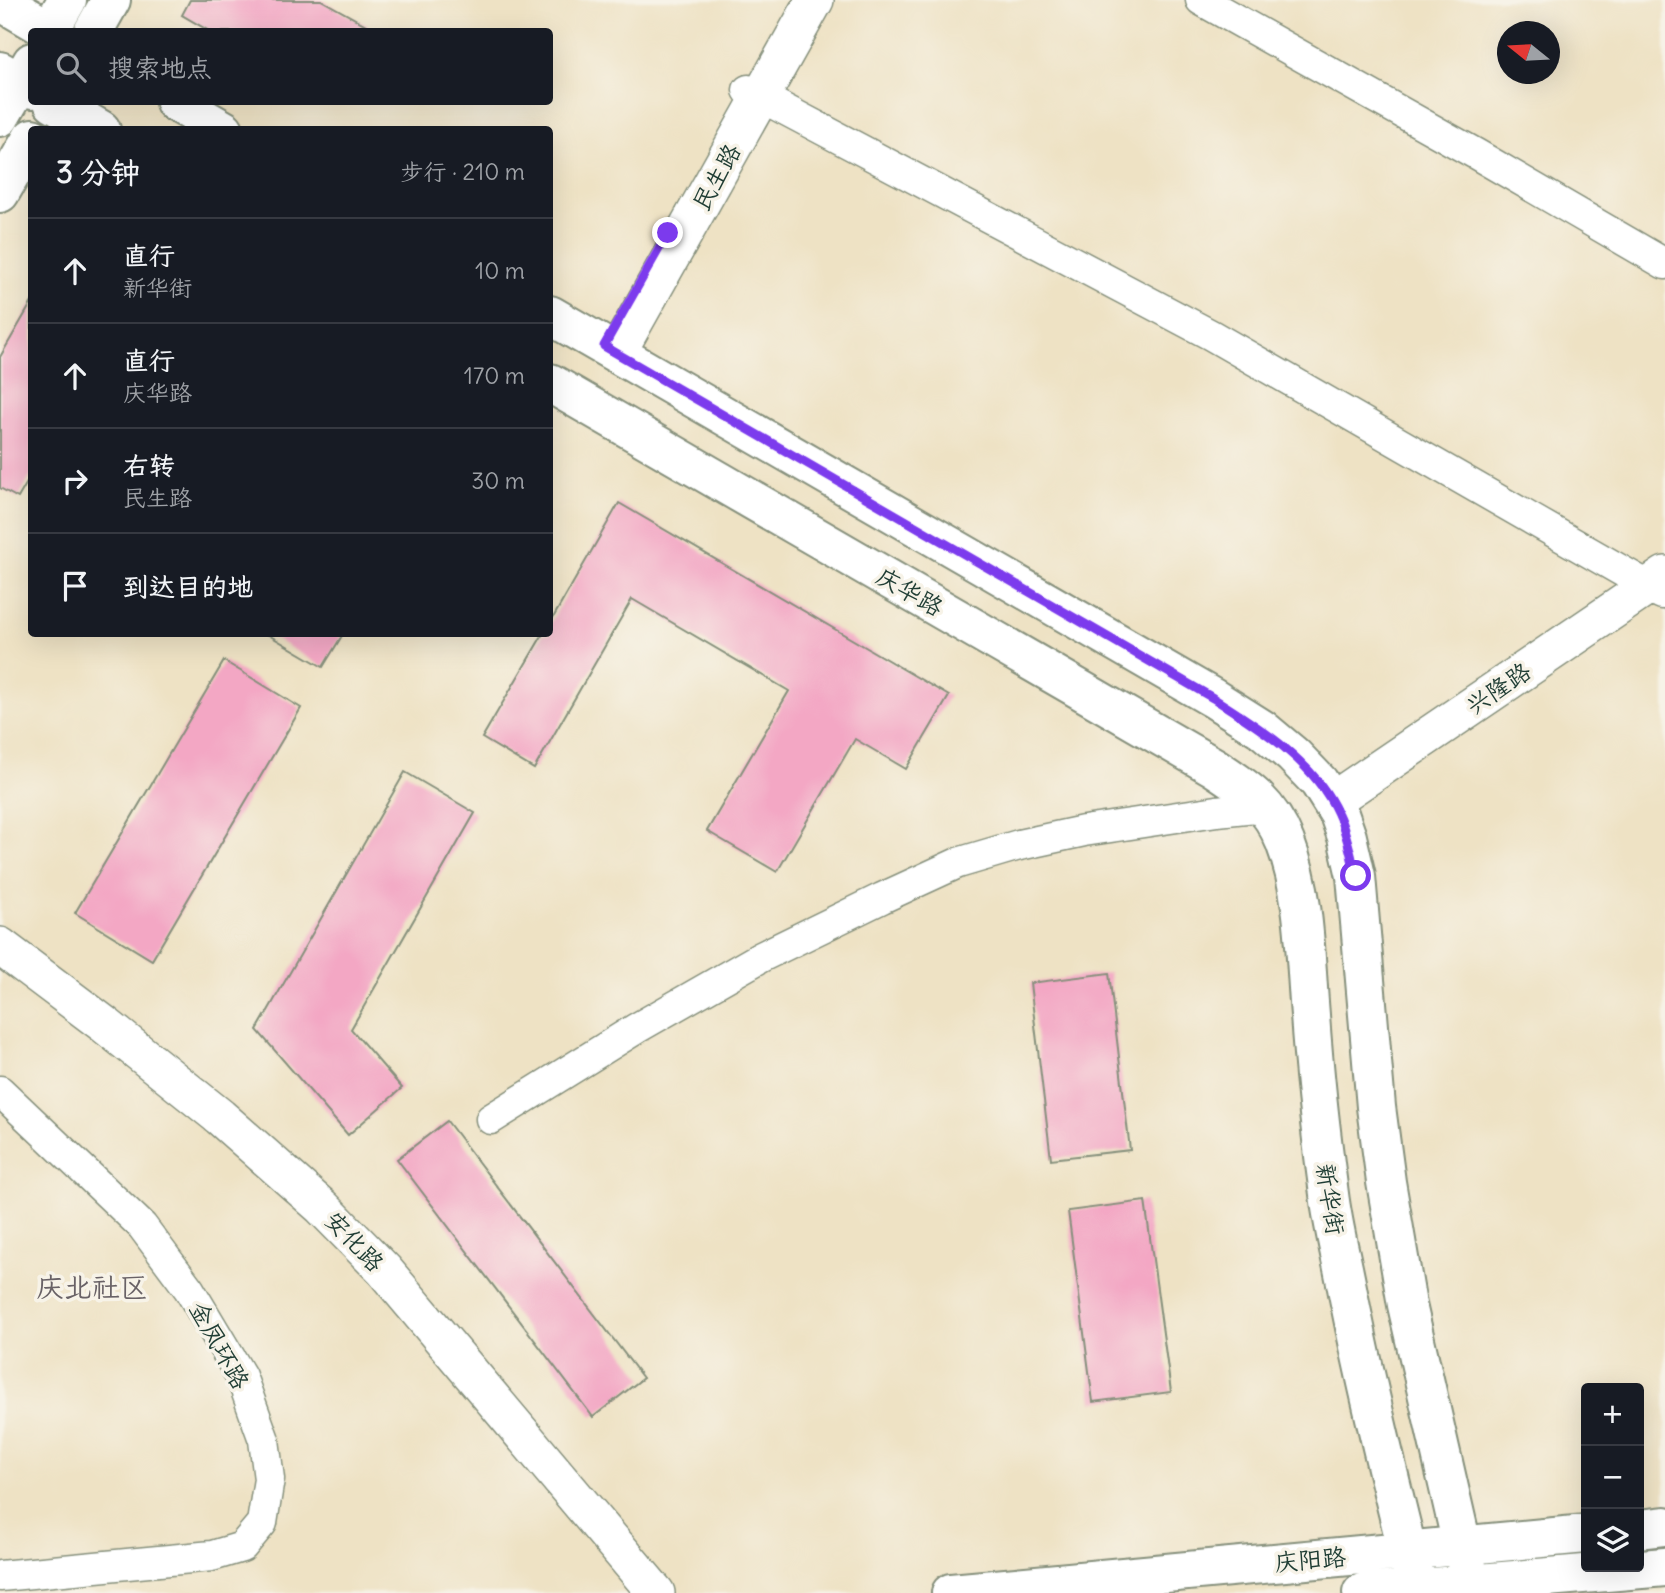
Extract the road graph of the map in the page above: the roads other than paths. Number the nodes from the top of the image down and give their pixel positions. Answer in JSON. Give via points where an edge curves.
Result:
{"nodes":[{"id":1,"x":111,"y":0,"type":"edge"},
{"id":2,"x":799,"y":0,"type":"edge"},
{"id":3,"x":815,"y":0,"type":"edge"},
{"id":4,"x":1200,"y":0,"type":"edge"},
{"id":5,"x":0,"y":1,"type":"edge"},
{"id":6,"x":55,"y":23,"type":"edge"},
{"id":7,"x":95,"y":28,"type":"edge"},
{"id":8,"x":21,"y":76,"type":"edge"},
{"id":9,"x":755,"y":93,"type":"junction"},
{"id":10,"x":51,"y":105,"type":"edge"},
{"id":11,"x":58,"y":105,"type":"edge"},
{"id":12,"x":180,"y":105,"type":"edge"},
{"id":13,"x":0,"y":117,"type":"edge"},
{"id":14,"x":38,"y":126,"type":"edge"},
{"id":15,"x":94,"y":126,"type":"edge"},
{"id":16,"x":217,"y":126,"type":"edge"},
{"id":17,"x":28,"y":145,"type":"edge"},
{"id":18,"x":0,"y":192,"type":"edge"},
{"id":19,"x":1665,"y":264,"type":"edge"},
{"id":20,"x":553,"y":317,"type":"edge"},
{"id":21,"x":611,"y":350,"type":"junction"},
{"id":22,"x":553,"y":385,"type":"edge"},
{"id":23,"x":1660,"y":587,"type":"edge"},
{"id":24,"x":1265,"y":806,"type":"junction"},
{"id":25,"x":1335,"y":808,"type":"junction"},
{"id":26,"x":0,"y":946,"type":"edge"},
{"id":27,"x":0,"y":962,"type":"edge"},
{"id":28,"x":0,"y":1091,"type":"edge"},
{"id":29,"x":491,"y":1119,"type":"dead end"},
{"id":30,"x":1665,"y":1526,"type":"edge"},
{"id":31,"x":1644,"y":1528,"type":"edge"},
{"id":32,"x":1581,"y":1534,"type":"edge"},
{"id":33,"x":1462,"y":1545,"type":"junction"},
{"id":34,"x":1407,"y":1550,"type":"junction"},
{"id":35,"x":1665,"y":1567,"type":"edge"},
{"id":36,"x":0,"y":1576,"type":"edge"},
{"id":37,"x":1472,"y":1588,"type":"edge"},
{"id":38,"x":1417,"y":1591,"type":"edge"},
{"id":39,"x":637,"y":1593,"type":"edge"},
{"id":40,"x":656,"y":1593,"type":"edge"},
{"id":41,"x":951,"y":1593,"type":"edge"},
{"id":42,"x":1362,"y":1593,"type":"edge"}],
"edges":[{"from":1,"to":7,"type":"main road"},
{"from":2,"to":9,"type":"street","name":"民生路"},
{"from":3,"to":9,"type":"street","name":"民生路"},
{"from":4,"to":19,"type":"street"},
{"from":5,"to":6,"type":"main road"},
{"from":8,"to":13,"type":"main road"},
{"from":9,"to":21,"type":"street","name":"民生路"},
{"from":9,"to":23,"type":"street","via":[[1211,335]]},
{"from":10,"to":14,"type":"main road"},
{"from":11,"to":15,"type":"main road"},
{"from":12,"to":16,"type":"main road"},
{"from":17,"to":18,"type":"main road"},
{"from":20,"to":21,"type":"main road"},
{"from":21,"to":25,"type":"main road","via":[[1213,698],[1262,729],[1301,764]]},
{"from":22,"to":24,"type":"main road","name":"庆华路","via":[[1214,767]]},
{"from":23,"to":25,"type":"street","name":"兴隆路"},
{"from":24,"to":29,"type":"street","via":[[1084,831],[958,863],[761,957]]},
{"from":24,"to":34,"type":"main road","name":"新华街","via":[[1278,824],[1300,890],[1329,1198]]},
{"from":25,"to":33,"type":"main road","via":[[1356,876],[1386,1182],[1408,1305]]},
{"from":26,"to":40,"type":"street","name":"安化路","via":[[220,1117],[322,1207],[384,1270]]},
{"from":27,"to":39,"type":"street","name":"安化路","via":[[211,1126],[312,1216],[375,1282]]},
{"from":28,"to":36,"type":"street","name":"金凤环路","via":[[142,1226],[189,1289],[241,1376],[264,1440],[269,1479],[262,1523],[242,1547],[212,1556]]},
{"from":30,"to":31,"type":"main road"},
{"from":32,"to":33,"type":"main road","name":"庆阳路"},
{"from":33,"to":34,"type":"main road","name":"庆阳路"},
{"from":33,"to":37,"type":"main road"},
{"from":34,"to":38,"type":"main road","name":"新华街"},
{"from":34,"to":41,"type":"main road","name":"庆阳路"},
{"from":35,"to":37,"type":"main road","name":"庆阳路"},
{"from":37,"to":38,"type":"main road","name":"庆阳路"},
{"from":38,"to":42,"type":"main road","name":"庆阳路"}]}
